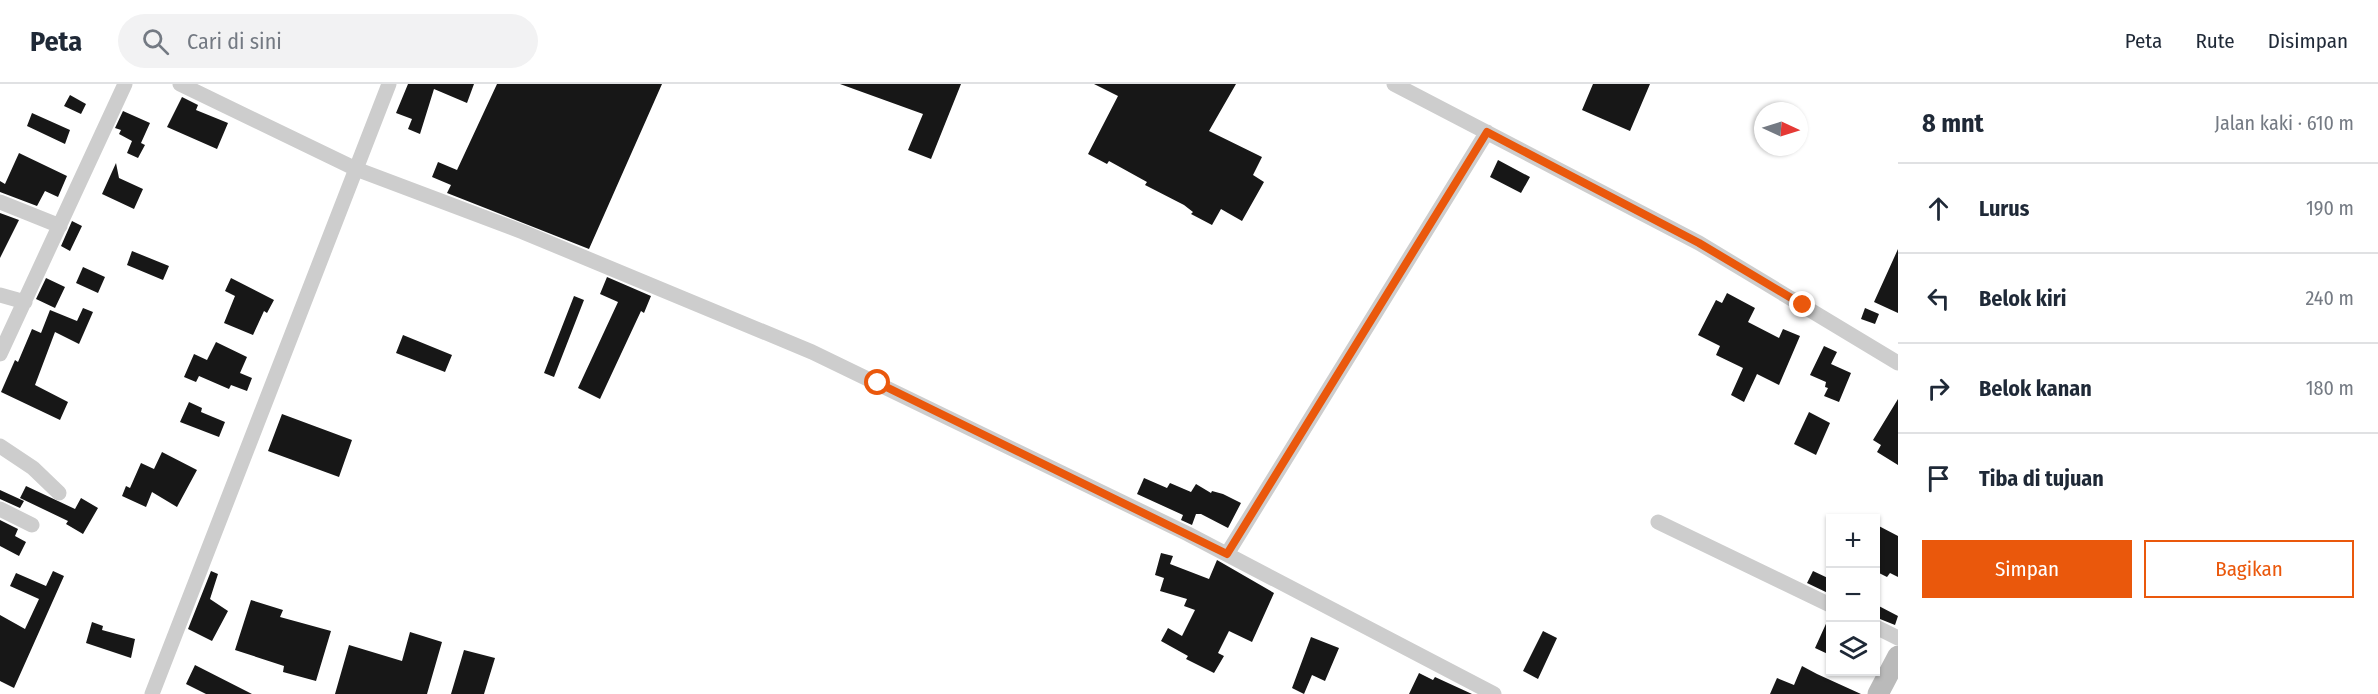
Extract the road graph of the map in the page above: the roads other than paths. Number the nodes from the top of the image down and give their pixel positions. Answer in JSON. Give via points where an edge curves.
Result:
{"nodes":[{"id":1,"x":125,"y":84,"type":"edge"},
{"id":2,"x":180,"y":84,"type":"edge"},
{"id":3,"x":389,"y":84,"type":"edge"},
{"id":4,"x":1394,"y":84,"type":"edge"},
{"id":5,"x":1487,"y":132,"type":"junction"},
{"id":6,"x":356,"y":169,"type":"junction"},
{"id":7,"x":0,"y":202,"type":"edge"},
{"id":8,"x":60,"y":226,"type":"junction"},
{"id":9,"x":0,"y":295,"type":"edge"},
{"id":10,"x":25,"y":302,"type":"junction"},
{"id":11,"x":0,"y":354,"type":"edge"},
{"id":12,"x":1898,"y":363,"type":"edge"},
{"id":13,"x":0,"y":446,"type":"edge"},
{"id":14,"x":59,"y":493,"type":"dead end"},
{"id":15,"x":0,"y":509,"type":"edge"},
{"id":16,"x":1658,"y":522,"type":"dead end"},
{"id":17,"x":32,"y":525,"type":"dead end"},
{"id":18,"x":1227,"y":554,"type":"junction"},
{"id":19,"x":1826,"y":603,"type":"edge"},
{"id":20,"x":1880,"y":629,"type":"edge"},
{"id":21,"x":1898,"y":638,"type":"edge"},
{"id":22,"x":1898,"y":656,"type":"edge"},
{"id":23,"x":152,"y":694,"type":"edge"},
{"id":24,"x":1494,"y":694,"type":"edge"},
{"id":25,"x":1878,"y":694,"type":"edge"}],
"edges":[{"from":1,"to":8,"type":"street"},
{"from":2,"to":6,"type":"street"},
{"from":3,"to":6,"type":"street"},
{"from":4,"to":5,"type":"street"},
{"from":5,"to":12,"type":"street","via":[[1699,243]]},
{"from":5,"to":18,"type":"street"},
{"from":6,"to":18,"type":"street","via":[[523,232],[812,352]]},
{"from":6,"to":23,"type":"street"},
{"from":7,"to":8,"type":"street"},
{"from":8,"to":10,"type":"street"},
{"from":9,"to":10,"type":"street"},
{"from":10,"to":11,"type":"street"},
{"from":13,"to":14,"type":"street","via":[[33,468]]},
{"from":15,"to":17,"type":"street"},
{"from":16,"to":19,"type":"street"},
{"from":18,"to":24,"type":"street"},
{"from":20,"to":21,"type":"street"},
{"from":22,"to":25,"type":"street"}]}
